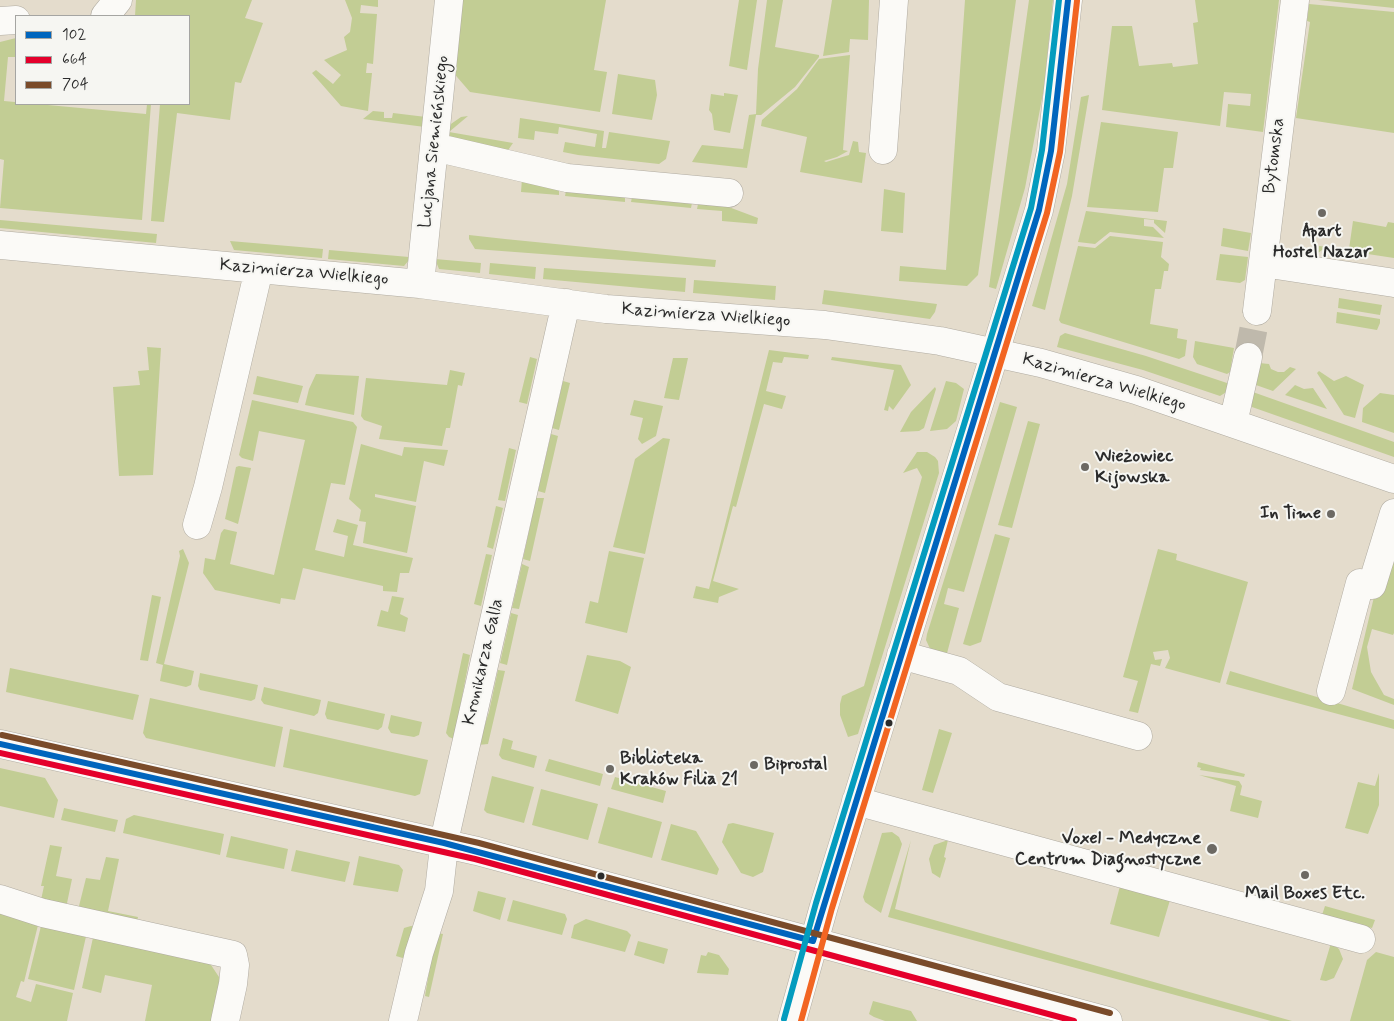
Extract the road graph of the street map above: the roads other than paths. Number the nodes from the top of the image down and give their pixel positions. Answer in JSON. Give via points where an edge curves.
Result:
{"nodes":[{"id":1,"x":118,"y":0,"type":"edge"},
{"id":2,"x":450,"y":0,"type":"edge"},
{"id":3,"x":894,"y":0,"type":"edge"},
{"id":4,"x":1068,"y":0,"type":"edge"},
{"id":5,"x":1295,"y":0,"type":"edge"},
{"id":6,"x":106,"y":15,"type":"edge"},
{"id":7,"x":15,"y":20,"type":"edge"},
{"id":8,"x":0,"y":21,"type":"edge"},
{"id":9,"x":434,"y":147,"type":"junction"},
{"id":10,"x":883,"y":150,"type":"dead end"},
{"id":11,"x":728,"y":193,"type":"dead end"},
{"id":12,"x":0,"y":245,"type":"edge"},
{"id":13,"x":1263,"y":263,"type":"junction"},
{"id":14,"x":259,"y":269,"type":"junction"},
{"id":15,"x":1394,"y":283,"type":"edge"},
{"id":16,"x":420,"y":284,"type":"junction"},
{"id":17,"x":566,"y":303,"type":"junction"},
{"id":18,"x":1257,"y":312,"type":"tunnel mouth"},
{"id":19,"x":996,"y":352,"type":"junction"},
{"id":20,"x":1248,"y":357,"type":"tunnel mouth"},
{"id":21,"x":1233,"y":423,"type":"junction"},
{"id":22,"x":1394,"y":479,"type":"edge"},
{"id":23,"x":1394,"y":513,"type":"edge"},
{"id":24,"x":197,"y":525,"type":"dead end"},
{"id":25,"x":901,"y":655,"type":"junction"},
{"id":26,"x":1331,"y":691,"type":"dead end"},
{"id":27,"x":1138,"y":736,"type":"dead end"},
{"id":28,"x":0,"y":744,"type":"edge"},
{"id":29,"x":856,"y":801,"type":"junction"},
{"id":30,"x":444,"y":843,"type":"junction"},
{"id":31,"x":0,"y":899,"type":"edge"},
{"id":32,"x":1361,"y":939,"type":"dead end"},
{"id":33,"x":813,"y":941,"type":"junction"},
{"id":34,"x":225,"y":1021,"type":"edge"},
{"id":35,"x":403,"y":1021,"type":"edge"},
{"id":36,"x":792,"y":1021,"type":"edge"},
{"id":37,"x":1108,"y":1021,"type":"edge"}],
"edges":[{"from":1,"to":6,"type":"street"},
{"from":2,"to":9,"type":"street","name":"Lucjana Siemieńskiego"},
{"from":3,"to":10,"type":"street"},
{"from":4,"to":19,"type":"street","via":[[1048,174]]},
{"from":5,"to":13,"type":"street","name":"Bytomska"},
{"from":7,"to":8,"type":"street"},
{"from":9,"to":11,"type":"street","via":[[567,178]]},
{"from":9,"to":16,"type":"street","name":"Lucjana Siemieńskiego"},
{"from":12,"to":14,"type":"street","name":"Kazimierza Wielkiego"},
{"from":13,"to":15,"type":"street"},
{"from":13,"to":18,"type":"street","name":"Bytomska"},
{"from":14,"to":16,"type":"street","name":"Kazimierza Wielkiego"},
{"from":14,"to":24,"type":"street","via":[[211,478]]},
{"from":16,"to":17,"type":"street","name":"Kazimierza Wielkiego"},
{"from":17,"to":19,"type":"street","name":"Kazimierza Wielkiego","via":[[672,315],[825,325]]},
{"from":17,"to":30,"type":"street","name":"Kronikarza Galla"},
{"from":19,"to":21,"type":"street","name":"Kazimierza Wielkiego","via":[[1108,381]]},
{"from":19,"to":25,"type":"street"},
{"from":20,"to":21,"type":"street"},
{"from":21,"to":22,"type":"street","name":"Kazimierza Wielkiego"},
{"from":23,"to":26,"type":"street","via":[[1372,585],[1360,582]]},
{"from":25,"to":27,"type":"street","via":[[959,671],[998,697]]},
{"from":25,"to":29,"type":"street"},
{"from":28,"to":30,"type":"street"},
{"from":29,"to":32,"type":"street"},
{"from":29,"to":33,"type":"street"},
{"from":30,"to":33,"type":"street"},
{"from":30,"to":35,"type":"street","name":"Kronikarza Galla","via":[[436,906],[419,953]]},
{"from":31,"to":34,"type":"street","via":[[43,912],[233,954],[233,984]]},
{"from":33,"to":36,"type":"street"},
{"from":33,"to":37,"type":"street"}]}
